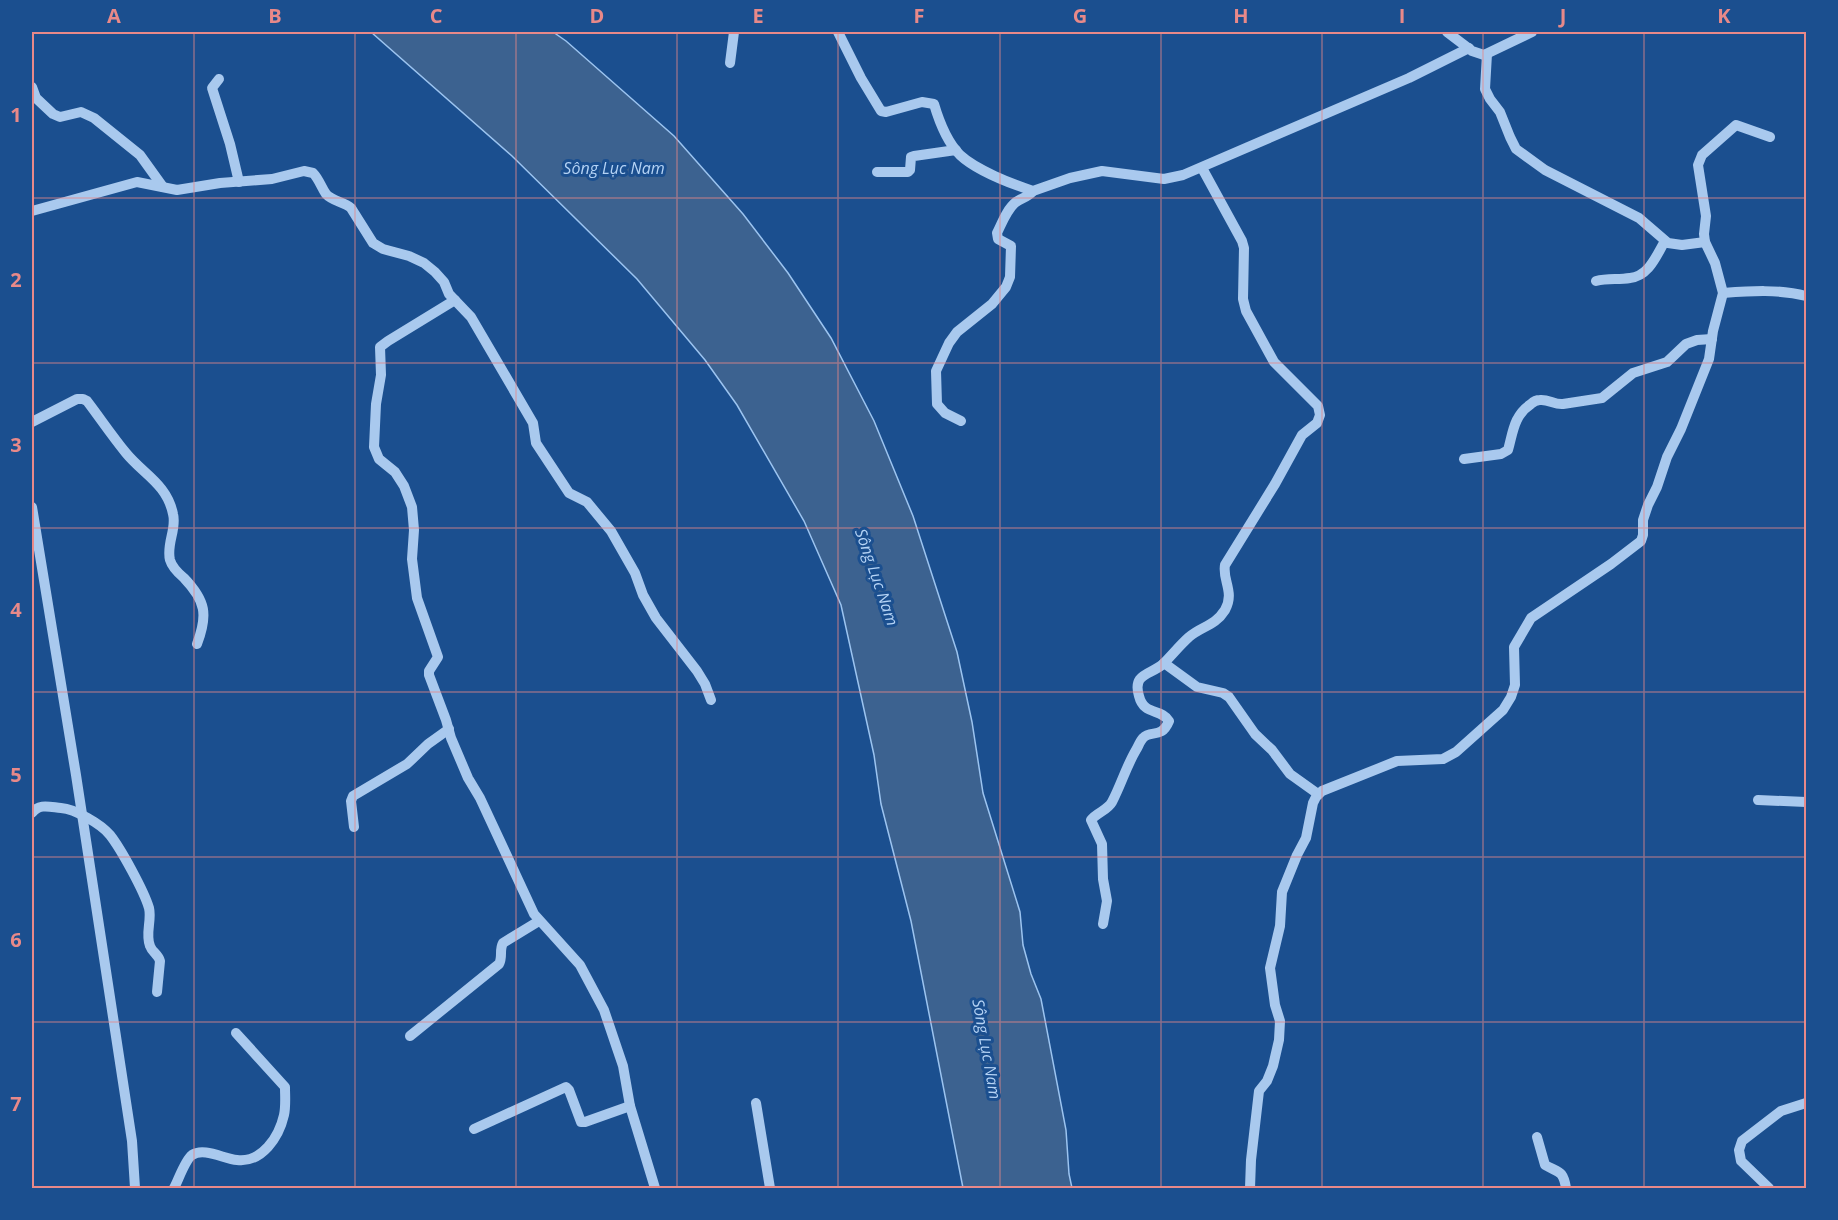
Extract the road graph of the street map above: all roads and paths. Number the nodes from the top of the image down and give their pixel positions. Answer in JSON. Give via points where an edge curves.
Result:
{"nodes":[{"id":1,"x":734,"y":32,"type":"edge"},
{"id":2,"x":838,"y":32,"type":"edge"},
{"id":3,"x":1447,"y":32,"type":"edge"},
{"id":4,"x":1532,"y":32,"type":"edge"},
{"id":5,"x":1469,"y":48,"type":"junction"},
{"id":6,"x":1487,"y":54,"type":"junction"},
{"id":7,"x":730,"y":63,"type":"dead end"},
{"id":8,"x":219,"y":79,"type":"dead end"},
{"id":9,"x":32,"y":87,"type":"edge"},
{"id":10,"x":1770,"y":137,"type":"dead end"},
{"id":11,"x":956,"y":150,"type":"junction"},
{"id":12,"x":1202,"y":168,"type":"junction"},
{"id":13,"x":877,"y":172,"type":"dead end"},
{"id":14,"x":239,"y":182,"type":"junction"},
{"id":15,"x":164,"y":187,"type":"junction"},
{"id":16,"x":1033,"y":191,"type":"junction"},
{"id":17,"x":32,"y":211,"type":"edge"},
{"id":18,"x":1665,"y":241,"type":"junction"},
{"id":19,"x":1705,"y":242,"type":"junction"},
{"id":20,"x":1596,"y":281,"type":"dead end"},
{"id":21,"x":1723,"y":293,"type":"junction"},
{"id":22,"x":1806,"y":296,"type":"edge"},
{"id":23,"x":455,"y":300,"type":"junction"},
{"id":24,"x":1712,"y":339,"type":"junction"},
{"id":25,"x":32,"y":422,"type":"edge"},
{"id":26,"x":961,"y":422,"type":"dead end"},
{"id":27,"x":1464,"y":459,"type":"dead end"},
{"id":28,"x":32,"y":507,"type":"edge"},
{"id":29,"x":197,"y":644,"type":"dead end"},
{"id":30,"x":1164,"y":663,"type":"junction"},
{"id":31,"x":711,"y":700,"type":"dead end"},
{"id":32,"x":449,"y":729,"type":"junction"},
{"id":33,"x":1318,"y":794,"type":"junction"},
{"id":34,"x":1758,"y":800,"type":"dead end"},
{"id":35,"x":1806,"y":802,"type":"edge"},
{"id":36,"x":32,"y":813,"type":"edge"},
{"id":37,"x":82,"y":815,"type":"junction"},
{"id":38,"x":354,"y":826,"type":"dead end"},
{"id":39,"x":539,"y":921,"type":"junction"},
{"id":40,"x":1103,"y":924,"type":"dead end"},
{"id":41,"x":157,"y":992,"type":"dead end"},
{"id":42,"x":236,"y":1033,"type":"dead end"},
{"id":43,"x":410,"y":1036,"type":"dead end"},
{"id":44,"x":756,"y":1103,"type":"dead end"},
{"id":45,"x":1806,"y":1103,"type":"edge"},
{"id":46,"x":630,"y":1106,"type":"junction"},
{"id":47,"x":474,"y":1129,"type":"dead end"},
{"id":48,"x":1537,"y":1137,"type":"dead end"},
{"id":49,"x":135,"y":1188,"type":"edge"},
{"id":50,"x":174,"y":1188,"type":"edge"},
{"id":51,"x":655,"y":1188,"type":"edge"},
{"id":52,"x":770,"y":1188,"type":"edge"},
{"id":53,"x":1250,"y":1188,"type":"edge"},
{"id":54,"x":1566,"y":1188,"type":"edge"},
{"id":55,"x":1769,"y":1188,"type":"edge"}],
"edges":[{"from":1,"to":7,"type":"street"},
{"from":2,"to":11,"type":"street","via":[[881,111],[922,102],[934,104]]},
{"from":3,"to":5,"type":"street"},
{"from":4,"to":6,"type":"street"},
{"from":5,"to":6,"type":"street"},
{"from":5,"to":12,"type":"street"},
{"from":6,"to":18,"type":"street","via":[[1485,89],[1516,149],[1552,174],[1639,218]]},
{"from":8,"to":14,"type":"street","via":[[212,87]]},
{"from":9,"to":15,"type":"street","via":[[36,98],[53,114],[60,117],[81,112],[93,118],[140,155]]},
{"from":10,"to":19,"type":"street","via":[[1736,124],[1699,160]]},
{"from":11,"to":13,"type":"street","via":[[911,157],[908,172]]},
{"from":11,"to":16,"type":"street","via":[[987,172]]},
{"from":12,"to":16,"type":"street","via":[[1164,180],[1093,172]]},
{"from":12,"to":30,"type":"street","via":[[1242,241],[1246,311],[1274,362],[1318,406],[1320,415],[1317,423],[1302,435],[1225,565],[1229,589],[1225,609],[1216,621],[1190,637]]},
{"from":14,"to":15,"type":"street","via":[[177,190]]},
{"from":14,"to":23,"type":"street","via":[[304,171],[313,173],[326,194],[351,208],[373,243],[424,263],[444,282]]},
{"from":15,"to":17,"type":"street","via":[[137,182]]},
{"from":16,"to":26,"type":"street","via":[[1011,208],[997,233],[998,239],[1011,246],[1009,282],[992,304],[957,332],[936,371],[937,404]]},
{"from":18,"to":19,"type":"street","via":[[1673,245]]},
{"from":18,"to":20,"type":"street","via":[[1640,275]]},
{"from":19,"to":21,"type":"street"},
{"from":21,"to":22,"type":"street","via":[[1763,290]]},
{"from":21,"to":24,"type":"street"},
{"from":23,"to":31,"type":"street","via":[[471,317],[514,389],[533,423],[536,443],[569,493],[587,502],[611,531],[656,618],[697,671]]},
{"from":23,"to":32,"type":"street","via":[[380,347],[381,375],[374,430],[377,455],[395,472],[412,507],[417,598],[438,657],[429,675]]},
{"from":24,"to":27,"type":"street","via":[[1686,344],[1667,362],[1633,373],[1602,398],[1557,405],[1542,400],[1534,402],[1515,422],[1508,450]]},
{"from":24,"to":33,"type":"street","via":[[1706,366],[1648,505],[1641,541],[1531,618],[1514,647],[1515,685],[1503,710],[1450,756],[1397,761]]},
{"from":25,"to":29,"type":"street","via":[[83,399],[126,453],[160,485],[174,516],[170,560],[196,590],[204,617]]},
{"from":28,"to":37,"type":"street"},
{"from":30,"to":33,"type":"street","via":[[1197,687],[1229,697],[1290,774]]},
{"from":30,"to":40,"type":"street","via":[[1141,677],[1138,689],[1147,710],[1162,714],[1168,718],[1168,724],[1161,732],[1143,738],[1108,808],[1091,820],[1102,844],[1102,879],[1107,901]]},
{"from":32,"to":38,"type":"street","via":[[407,764],[353,796]]},
{"from":32,"to":39,"type":"street","via":[[468,778]]},
{"from":33,"to":53,"type":"street","via":[[1306,838],[1282,892],[1280,926],[1270,968],[1280,1021],[1279,1040],[1273,1066],[1259,1091]]},
{"from":34,"to":35,"type":"street"},
{"from":36,"to":37,"type":"street","via":[[43,807],[68,809]]},
{"from":37,"to":41,"type":"street","via":[[108,833],[149,909],[150,946],[160,961]]},
{"from":37,"to":49,"type":"street","via":[[132,1141]]},
{"from":39,"to":43,"type":"street","via":[[503,943],[499,964]]},
{"from":39,"to":46,"type":"street","via":[[580,965],[593,987],[614,1037]]},
{"from":42,"to":50,"type":"street","via":[[285,1087],[284,1115],[275,1136],[257,1157],[237,1160],[194,1154]]},
{"from":44,"to":52,"type":"street"},
{"from":45,"to":55,"type":"street","via":[[1781,1111],[1742,1141],[1741,1161]]},
{"from":46,"to":47,"type":"street","via":[[581,1122],[566,1087]]},
{"from":46,"to":51,"type":"street"},
{"from":48,"to":54,"type":"street","via":[[1545,1165],[1560,1171]]}]}
